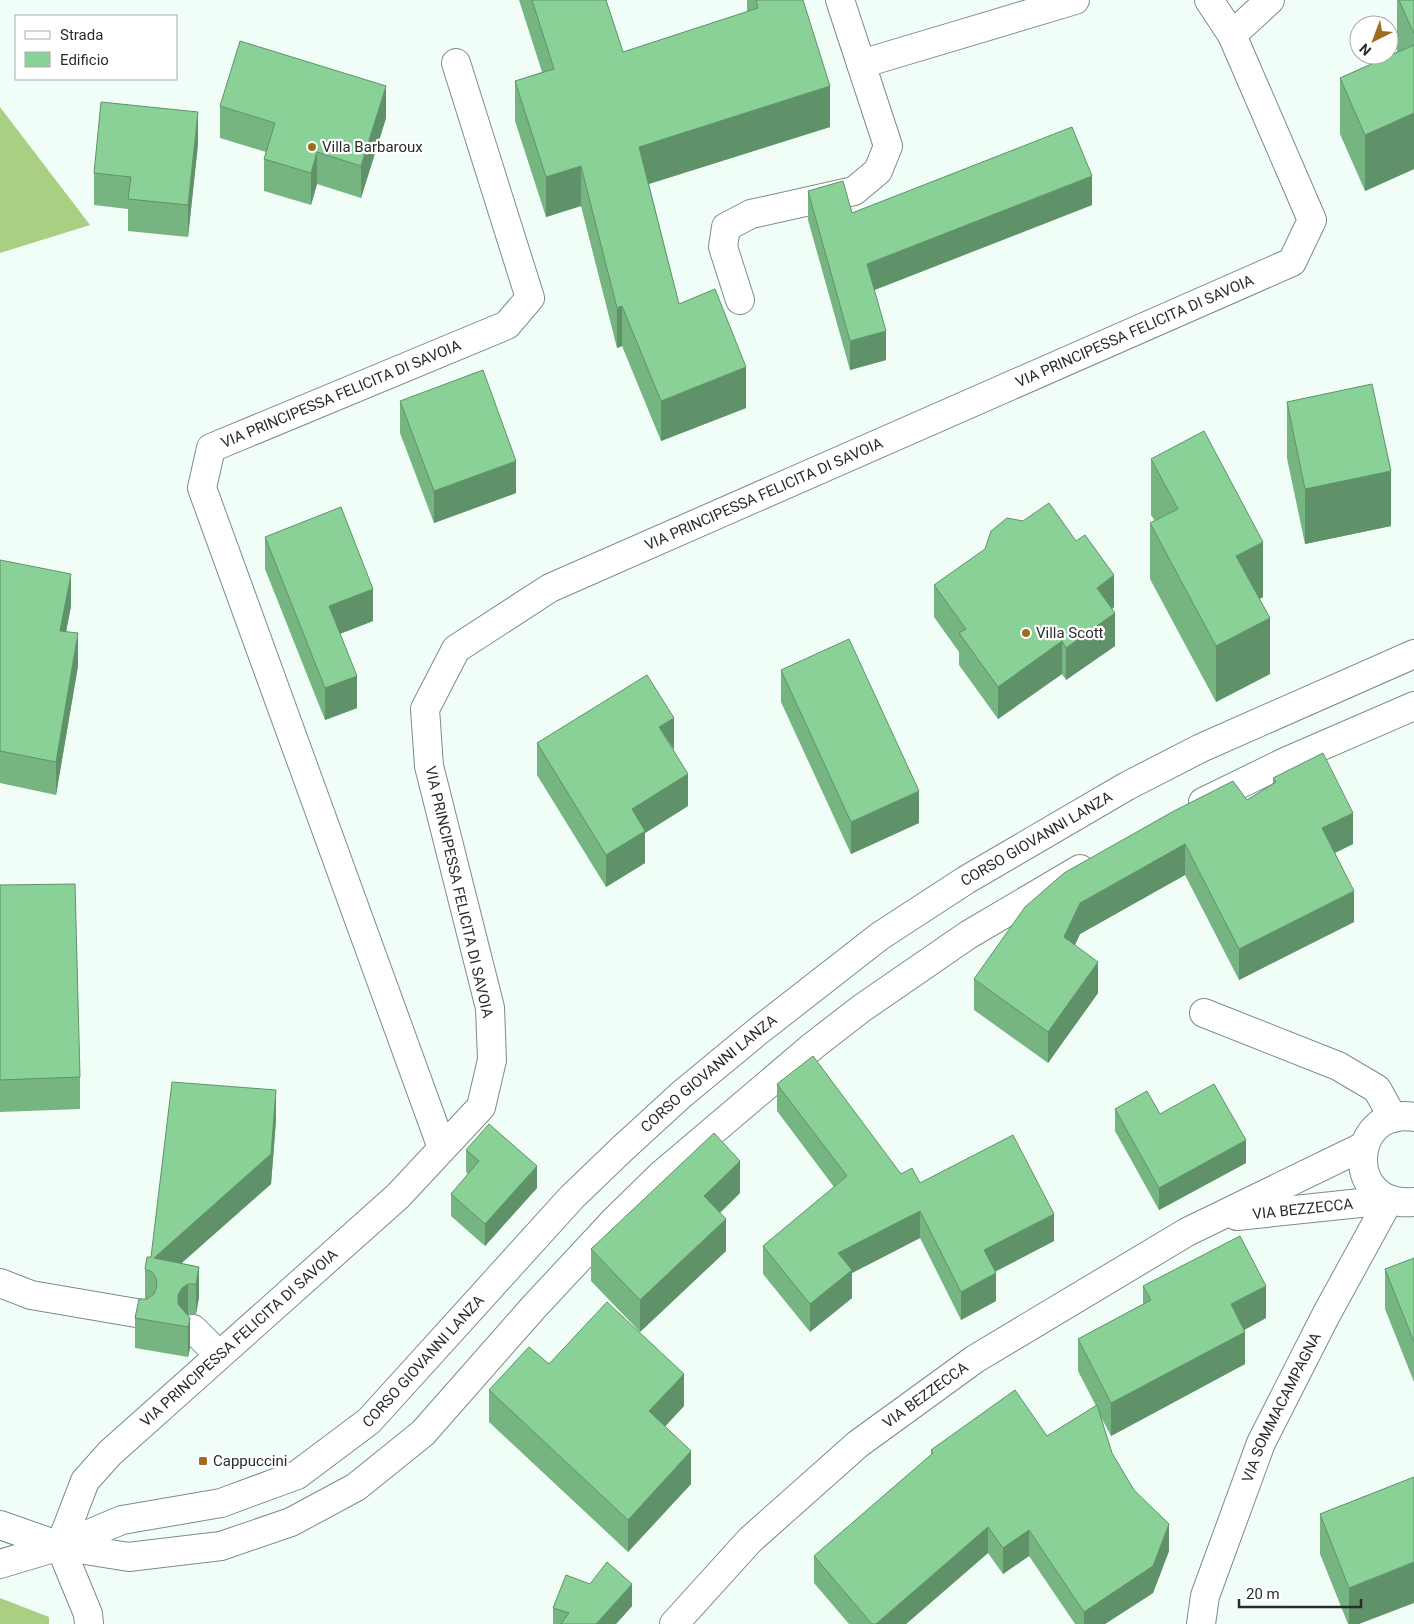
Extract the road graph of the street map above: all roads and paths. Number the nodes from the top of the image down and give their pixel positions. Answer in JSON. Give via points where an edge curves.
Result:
{"nodes":[{"id":1,"x":840,"y":0,"type":"edge"},
{"id":2,"x":1075,"y":0,"type":"edge"},
{"id":3,"x":1209,"y":0,"type":"edge"},
{"id":4,"x":1270,"y":0,"type":"edge"},
{"id":5,"x":1232,"y":35,"type":"junction"},
{"id":6,"x":456,"y":63,"type":"dead end"},
{"id":7,"x":861,"y":64,"type":"junction"},
{"id":8,"x":740,"y":300,"type":"dead end"},
{"id":9,"x":1414,"y":654,"type":"edge"},
{"id":10,"x":1414,"y":706,"type":"edge"},
{"id":11,"x":1179,"y":814,"type":"edge"},
{"id":12,"x":1103,"y":856,"type":"edge"},
{"id":13,"x":1204,"y":1013,"type":"dead end"},
{"id":14,"x":1403,"y":1118,"type":"edge"},
{"id":15,"x":1364,"y":1146,"type":"junction"},
{"id":16,"x":442,"y":1148,"type":"junction"},
{"id":17,"x":1402,"y":1201,"type":"edge"},
{"id":18,"x":1217,"y":1218,"type":"junction"},
{"id":19,"x":0,"y":1283,"type":"edge"},
{"id":20,"x":142,"y":1314,"type":"edge"},
{"id":21,"x":193,"y":1329,"type":"dead end"},
{"id":22,"x":219,"y":1355,"type":"junction"},
{"id":23,"x":0,"y":1525,"type":"edge"},
{"id":24,"x":60,"y":1546,"type":"junction"},
{"id":25,"x":0,"y":1564,"type":"edge"},
{"id":26,"x":89,"y":1624,"type":"edge"},
{"id":27,"x":674,"y":1624,"type":"edge"},
{"id":28,"x":1201,"y":1624,"type":"edge"}],
"edges":[{"from":1,"to":7,"type":"street"},
{"from":2,"to":7,"type":"street"},
{"from":3,"to":5,"type":"street","name":"VIA PRINCIPESSA FELICITA DI SAVOIA"},
{"from":4,"to":5,"type":"street"},
{"from":5,"to":16,"type":"street","name":"VIA PRINCIPESSA FELICITA DI SAVOIA","via":[[1312,220],[1292,262],[550,588],[456,650],[424,709],[428,766],[490,1008],[492,1060],[481,1107]]},
{"from":6,"to":16,"type":"street","name":"VIA PRINCIPESSA FELICITA DI SAVOIA","via":[[530,298],[507,325],[211,448],[202,488]]},
{"from":7,"to":8,"type":"street","via":[[888,146],[878,171],[854,191],[751,214],[726,227],[723,247]]},
{"from":9,"to":24,"type":"street","name":"CORSO GIOVANNI LANZA","via":[[1201,748],[1127,786],[966,880],[880,936],[756,1032],[623,1148],[572,1197],[369,1421],[297,1475],[220,1503],[122,1520]]},
{"from":10,"to":11,"type":"street","via":[[1287,761]]},
{"from":12,"to":24,"type":"street","via":[[968,935],[862,1008],[805,1052],[661,1175],[533,1308],[423,1432],[356,1487],[291,1522],[222,1546],[129,1557]]},
{"from":13,"to":14,"type":"street","via":[[1338,1066],[1377,1089]]},
{"from":14,"to":15,"type":"street","name":"VIA BEZZECCA","via":[[1380,1124],[1370,1133]]},
{"from":15,"to":17,"type":"street","name":"VIA BEZZECCA","via":[[1364,1173],[1370,1185],[1379,1194]]},
{"from":15,"to":18,"type":"street","name":"VIA BEZZECCA"},
{"from":16,"to":22,"type":"street","name":"VIA PRINCIPESSA FELICITA DI SAVOIA","via":[[398,1196]]},
{"from":17,"to":18,"type":"street","name":"VIA BEZZECCA"},
{"from":17,"to":28,"type":"street","name":"VIA SOMMACAMPAGNA","via":[[1326,1315],[1261,1442],[1205,1596]]},
{"from":18,"to":27,"type":"street","name":"VIA BEZZECCA","via":[[1187,1232],[975,1359],[858,1444],[750,1540]]},
{"from":19,"to":20,"type":"street","via":[[31,1295]]},
{"from":21,"to":22,"type":"street"},
{"from":22,"to":24,"type":"street","name":"VIA PRINCIPESSA FELICITA DI SAVOIA","via":[[110,1453],[85,1481]]},
{"from":23,"to":24,"type":"street"},
{"from":24,"to":25,"type":"street","name":"CORSO GIOVANNI LANZA"},
{"from":24,"to":26,"type":"street","via":[[88,1614]]}]}
